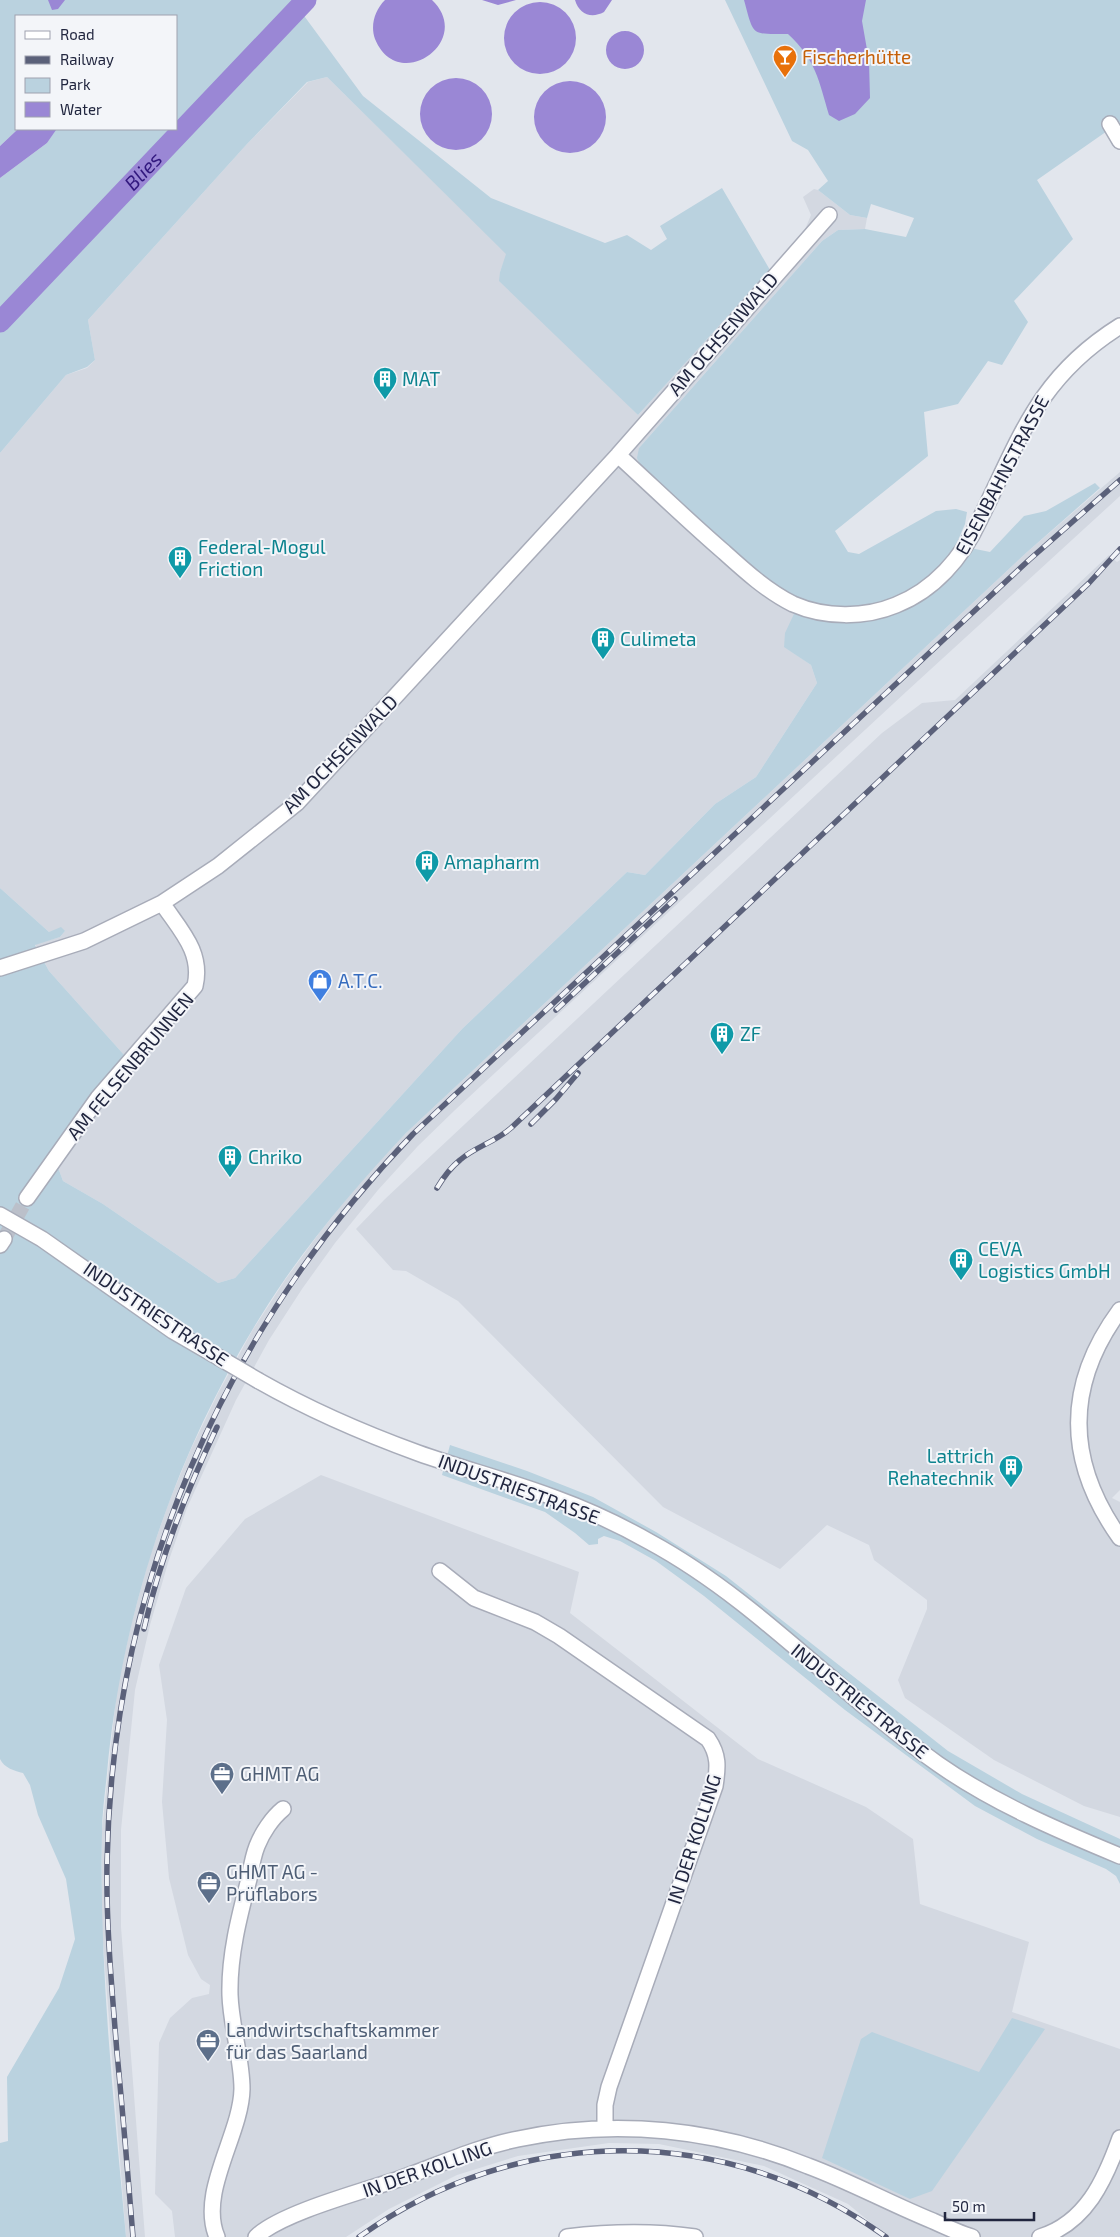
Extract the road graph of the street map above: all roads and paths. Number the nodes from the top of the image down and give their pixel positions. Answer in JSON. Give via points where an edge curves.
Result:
{"nodes":[{"id":1,"x":1110,"y":124,"type":"dead end"},
{"id":2,"x":1120,"y":141,"type":"edge"},
{"id":3,"x":830,"y":215,"type":"dead end"},
{"id":4,"x":1120,"y":326,"type":"edge"},
{"id":5,"x":618,"y":455,"type":"junction"},
{"id":6,"x":162,"y":903,"type":"junction"},
{"id":7,"x":0,"y":968,"type":"edge"},
{"id":8,"x":27,"y":1198,"type":"tunnel mouth"},
{"id":9,"x":0,"y":1215,"type":"edge"},
{"id":10,"x":1120,"y":1310,"type":"edge"},
{"id":11,"x":1120,"y":1538,"type":"edge"},
{"id":12,"x":440,"y":1571,"type":"dead end"},
{"id":13,"x":283,"y":1809,"type":"dead end"},
{"id":14,"x":1120,"y":1856,"type":"edge"},
{"id":15,"x":605,"y":2128,"type":"junction"},
{"id":16,"x":1120,"y":2138,"type":"edge"},
{"id":17,"x":217,"y":2237,"type":"edge"},
{"id":18,"x":256,"y":2237,"type":"edge"},
{"id":19,"x":567,"y":2237,"type":"edge"},
{"id":20,"x":695,"y":2237,"type":"edge"},
{"id":21,"x":972,"y":2237,"type":"edge"},
{"id":22,"x":1040,"y":2237,"type":"edge"}],
"edges":[{"from":1,"to":2,"type":"street"},
{"from":3,"to":5,"type":"street","name":"AM OCHSENWALD"},
{"from":4,"to":5,"type":"street","name":"EISENBAHNSTRASSE","via":[[1063,371],[1044,394],[1024,426],[979,523],[955,562],[908,601],[884,610],[847,614],[812,610],[794,604],[765,586],[701,532]]},
{"from":5,"to":6,"type":"street","name":"AM OCHSENWALD","via":[[296,803],[218,866]]},
{"from":6,"to":7,"type":"street","name":"AM OCHSENWALD","via":[[84,941]]},
{"from":6,"to":8,"type":"street","name":"AM FELSENBRUNNEN","via":[[195,952],[198,974],[195,986],[98,1098]]},
{"from":9,"to":14,"type":"street","name":"INDUSTRIESTRASSE","bridge":true,"via":[[42,1239],[173,1331],[336,1422],[554,1497],[652,1543],[743,1606],[938,1763],[1004,1804]]},
{"from":10,"to":11,"type":"street","via":[[1093,1352],[1079,1407],[1082,1462],[1103,1515]]},
{"from":12,"to":15,"type":"street","name":"IN DER KOLLING","via":[[474,1598],[535,1622],[559,1636],[708,1739],[715,1750],[718,1765],[715,1786],[609,2086]]},
{"from":13,"to":17,"type":"street","via":[[257,1846],[232,1954],[231,2011],[242,2090],[215,2191],[213,2224]]},
{"from":15,"to":18,"type":"street","name":"IN DER KOLLING","via":[[518,2139],[468,2153],[302,2212],[271,2225]]},
{"from":15,"to":21,"type":"street","name":"IN DER KOLLING","via":[[648,2129],[718,2138],[775,2153]]},
{"from":16,"to":22,"type":"street","via":[[1094,2197],[1065,2226]]},
{"from":19,"to":20,"type":"street","via":[[663,2233]]}]}
